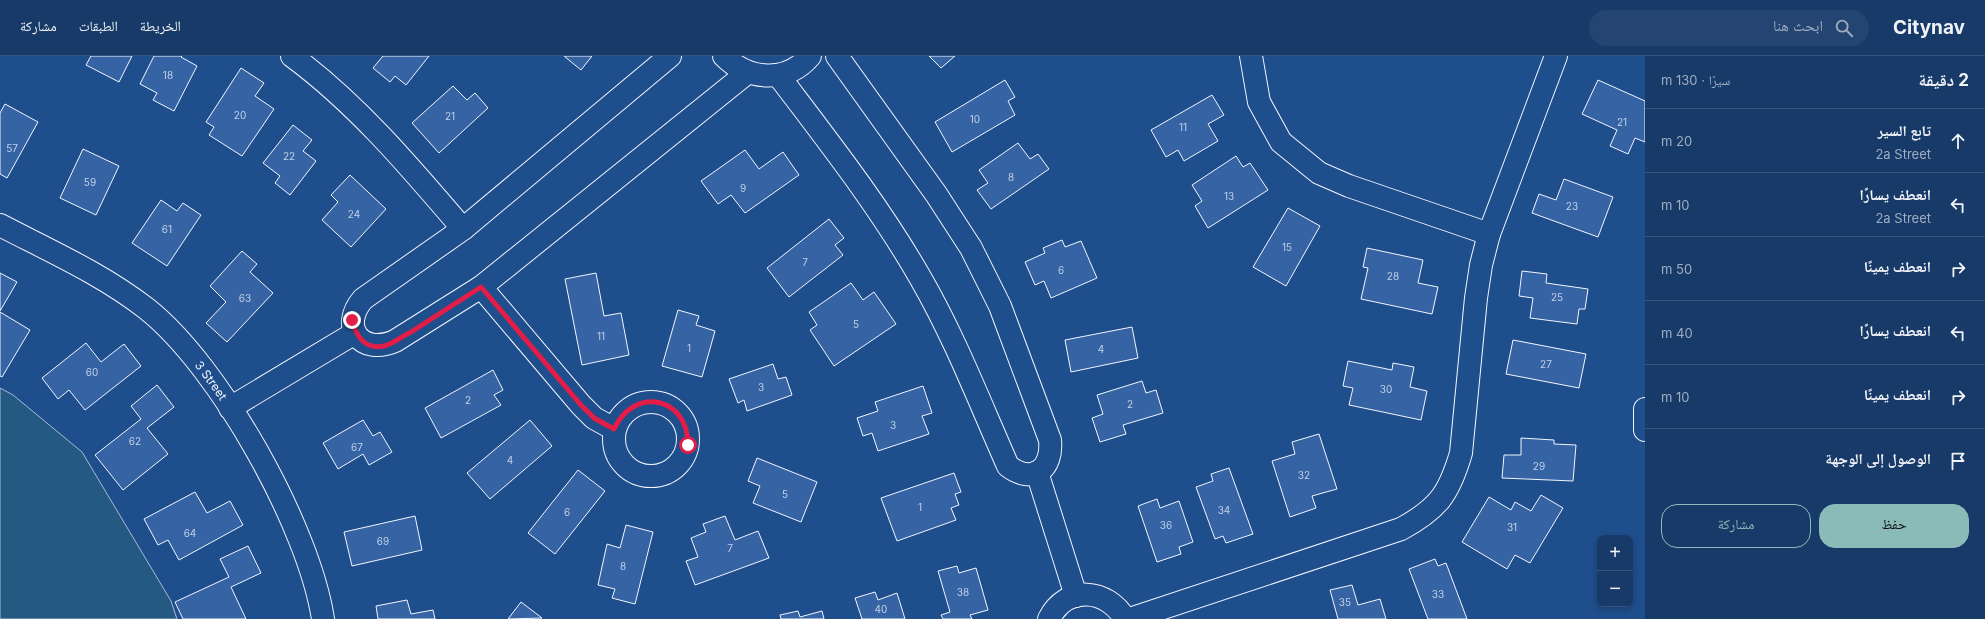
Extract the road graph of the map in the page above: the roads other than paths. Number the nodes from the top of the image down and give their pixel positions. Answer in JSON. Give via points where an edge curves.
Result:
{"nodes":[{"id":1,"x":292,"y":56,"type":"edge"},
{"id":2,"x":670,"y":56,"type":"edge"},
{"id":3,"x":724,"y":56,"type":"edge"},
{"id":4,"x":810,"y":56,"type":"edge"},
{"id":5,"x":837,"y":56,"type":"edge"},
{"id":6,"x":1251,"y":56,"type":"edge"},
{"id":7,"x":1556,"y":56,"type":"edge"},
{"id":8,"x":747,"y":73,"type":"junction"},
{"id":9,"x":778,"y":75,"type":"junction"},
{"id":10,"x":0,"y":225,"type":"edge"},
{"id":11,"x":463,"y":229,"type":"junction"},
{"id":12,"x":1489,"y":234,"type":"junction"},
{"id":13,"x":481,"y":287,"type":"junction"},
{"id":14,"x":355,"y":333,"type":"junction"},
{"id":15,"x":230,"y":408,"type":"junction"},
{"id":16,"x":1645,"y":409,"type":"edge"},
{"id":17,"x":614,"y":429,"type":"dead end"},
{"id":18,"x":1645,"y":430,"type":"edge"},
{"id":19,"x":1038,"y":472,"type":"junction"},
{"id":20,"x":1076,"y":596,"type":"junction"},
{"id":21,"x":323,"y":619,"type":"edge"},
{"id":22,"x":1049,"y":619,"type":"edge"},
{"id":23,"x":1125,"y":619,"type":"edge"},
{"id":24,"x":1130,"y":619,"type":"edge"}],
"edges":[{"from":1,"to":11,"type":"street","via":[[316,74],[396,151]]},
{"from":2,"to":11,"type":"street"},
{"from":3,"to":8,"type":"street"},
{"from":4,"to":9,"type":"street","via":[[793,69]]},
{"from":5,"to":19,"type":"street","via":[[940,199],[970,248],[1000,306],[1050,440],[1050,459]]},
{"from":6,"to":12,"type":"street","via":[[1259,102],[1281,142],[1319,172],[1349,186]]},
{"from":7,"to":12,"type":"street"},
{"from":8,"to":9,"type":"street"},
{"from":8,"to":13,"type":"street"},
{"from":9,"to":19,"type":"street","via":[[873,203],[922,279],[1008,466],[1017,473],[1027,475]]},
{"from":10,"to":15,"type":"street","name":"3 Street","via":[[113,284],[148,310],[188,350]]},
{"from":11,"to":14,"type":"street","via":[[363,299],[355,308],[352,320]]},
{"from":12,"to":24,"type":"street","via":[[1476,298],[1461,453],[1454,478],[1441,499],[1423,517],[1401,529]]},
{"from":13,"to":14,"type":"street","via":[[384,346],[372,346],[362,341]]},
{"from":13,"to":17,"type":"street","via":[[581,405],[594,418]]},
{"from":14,"to":15,"type":"street"},
{"from":15,"to":21,"type":"street","name":"3 Street","via":[[263,464],[301,543],[315,582]]},
{"from":16,"to":18,"type":"street"},
{"from":19,"to":20,"type":"street"},
{"from":20,"to":22,"type":"street","via":[[1064,601],[1053,611]]},
{"from":20,"to":23,"type":"street","via":[[1100,596],[1120,610]]}]}
